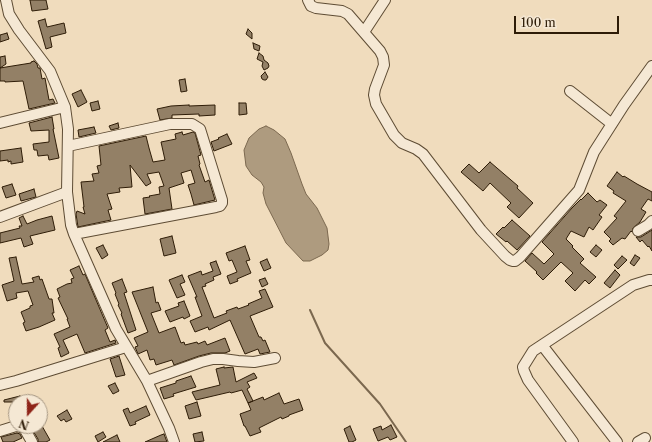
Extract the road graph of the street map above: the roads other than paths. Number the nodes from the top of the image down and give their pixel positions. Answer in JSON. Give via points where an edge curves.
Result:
{"nodes":[{"id":1,"x":6,"y":0,"type":"edge"},
{"id":2,"x":308,"y":0,"type":"edge"},
{"id":3,"x":385,"y":0,"type":"edge"},
{"id":4,"x":364,"y":32,"type":"junction"},
{"id":5,"x":652,"y":66,"type":"edge"},
{"id":6,"x":570,"y":91,"type":"dead end"},
{"id":7,"x":65,"y":107,"type":"junction"},
{"id":8,"x":0,"y":123,"type":"edge"},
{"id":9,"x":612,"y":124,"type":"junction"},
{"id":10,"x":68,"y":146,"type":"junction"},
{"id":11,"x":67,"y":192,"type":"junction"},
{"id":12,"x":0,"y":217,"type":"edge"},
{"id":13,"x":652,"y":221,"type":"edge"},
{"id":14,"x":638,"y":231,"type":"dead end"},
{"id":15,"x":74,"y":234,"type":"junction"},
{"id":16,"x":652,"y":280,"type":"edge"},
{"id":17,"x":542,"y":345,"type":"junction"},
{"id":18,"x":126,"y":347,"type":"junction"},
{"id":19,"x":275,"y":358,"type":"dead end"},
{"id":20,"x":147,"y":381,"type":"junction"},
{"id":21,"x":0,"y":385,"type":"edge"},
{"id":22,"x":174,"y":442,"type":"edge"},
{"id":23,"x":573,"y":442,"type":"edge"},
{"id":24,"x":617,"y":442,"type":"edge"}],
"edges":[{"from":1,"to":7,"type":"street","via":[[9,14],[18,30],[50,71]]},
{"from":2,"to":4,"type":"street","via":[[311,6],[316,8],[348,14]]},
{"from":3,"to":4,"type":"street"},
{"from":4,"to":9,"type":"street","via":[[383,57],[384,65],[374,95],[376,104],[394,135],[402,143],[423,154],[481,230],[510,260],[520,257],[579,190],[594,152]]},
{"from":5,"to":9,"type":"street"},
{"from":6,"to":9,"type":"street"},
{"from":7,"to":8,"type":"street"},
{"from":7,"to":10,"type":"street"},
{"from":10,"to":11,"type":"street"},
{"from":10,"to":15,"type":"street","via":[[170,124],[192,124],[202,133],[222,200],[220,206],[216,207]]},
{"from":11,"to":12,"type":"street"},
{"from":11,"to":15,"type":"street"},
{"from":13,"to":14,"type":"street"},
{"from":15,"to":18,"type":"street"},
{"from":16,"to":17,"type":"street","via":[[633,285]]},
{"from":17,"to":23,"type":"street","via":[[530,355],[523,366],[524,371]]},
{"from":17,"to":24,"type":"street"},
{"from":18,"to":20,"type":"street"},
{"from":18,"to":21,"type":"street"},
{"from":19,"to":20,"type":"street","via":[[254,362],[213,359]]},
{"from":20,"to":22,"type":"street"}]}
